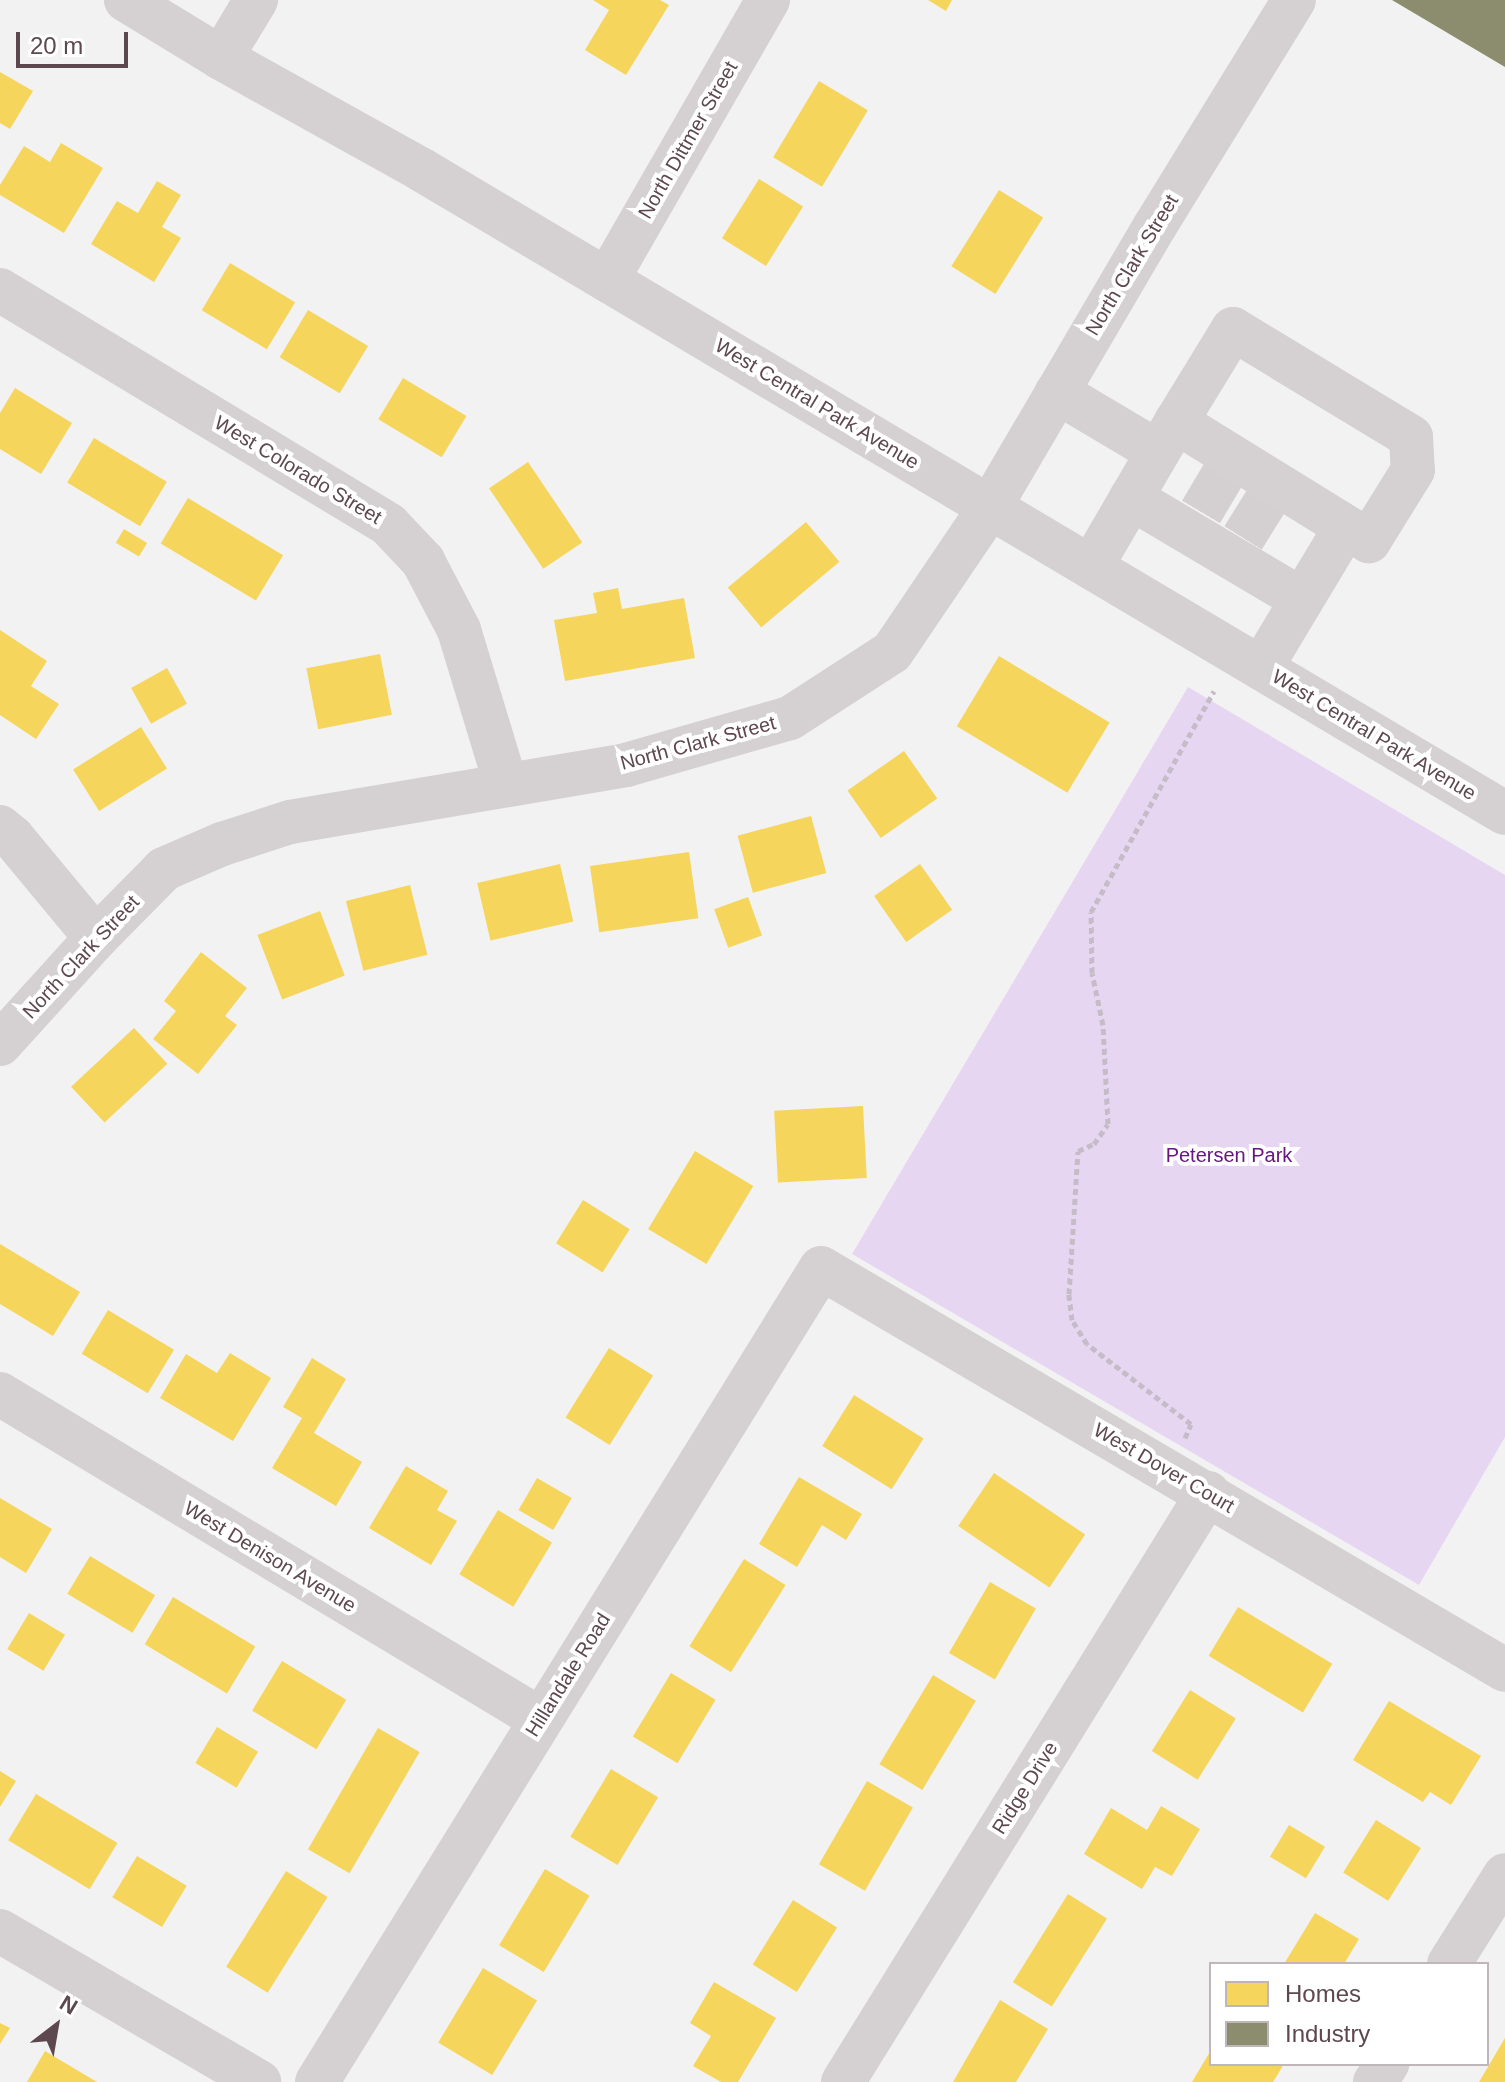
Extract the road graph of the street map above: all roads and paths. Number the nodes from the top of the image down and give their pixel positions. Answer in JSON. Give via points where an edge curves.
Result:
{"nodes":[{"id":1,"x":126,"y":0,"type":"edge"},
{"id":2,"x":256,"y":0,"type":"edge"},
{"id":3,"x":768,"y":0,"type":"edge"},
{"id":4,"x":1294,"y":0,"type":"edge"},
{"id":5,"x":221,"y":58,"type":"junction"},
{"id":6,"x":607,"y":280,"type":"junction"},
{"id":7,"x":0,"y":290,"type":"edge"},
{"id":8,"x":1057,"y":392,"type":"junction"},
{"id":9,"x":1167,"y":437,"type":"junction"},
{"id":10,"x":1131,"y":498,"type":"junction"},
{"id":11,"x":990,"y":507,"type":"junction"},
{"id":12,"x":1345,"y":528,"type":"junction"},
{"id":13,"x":1091,"y":567,"type":"junction"},
{"id":14,"x":1301,"y":599,"type":"junction"},
{"id":15,"x":1261,"y":668,"type":"junction"},
{"id":16,"x":1214,"y":691,"type":"dead end"},
{"id":17,"x":506,"y":785,"type":"junction"},
{"id":18,"x":1504,"y":811,"type":"edge"},
{"id":19,"x":0,"y":827,"type":"edge"},
{"id":20,"x":96,"y":938,"type":"junction"},
{"id":21,"x":0,"y":1044,"type":"edge"},
{"id":22,"x":821,"y":1268,"type":"joint"},
{"id":23,"x":0,"y":1394,"type":"edge"},
{"id":24,"x":1190,"y":1483,"type":"junction"},
{"id":25,"x":1505,"y":1670,"type":"edge"},
{"id":26,"x":540,"y":1719,"type":"junction"},
{"id":27,"x":1505,"y":1875,"type":"edge"},
{"id":28,"x":0,"y":1931,"type":"edge"},
{"id":29,"x":1450,"y":1962,"type":"edge"},
{"id":30,"x":259,"y":2082,"type":"edge"},
{"id":31,"x":317,"y":2082,"type":"edge"},
{"id":32,"x":843,"y":2082,"type":"edge"}],
"edges":[{"from":1,"to":5,"type":"street","name":"West Central Park Avenue"},
{"from":2,"to":5,"type":"street"},
{"from":3,"to":6,"type":"street","name":"North Dittmer Street"},
{"from":4,"to":8,"type":"street","name":"North Clark Street"},
{"from":5,"to":6,"type":"street","name":"West Central Park Avenue"},
{"from":6,"to":11,"type":"street","name":"West Central Park Avenue"},
{"from":7,"to":17,"type":"street","name":"West Colorado Street","via":[[389,525],[423,561],[459,630]]},
{"from":8,"to":9,"type":"street"},
{"from":8,"to":11,"type":"street","name":"North Clark Street"},
{"from":9,"to":10,"type":"street"},
{"from":9,"to":12,"type":"street"},
{"from":9,"to":12,"type":"street","via":[[1233,329],[1411,437],[1413,470],[1369,541]]},
{"from":10,"to":13,"type":"street"},
{"from":10,"to":14,"type":"street","via":[[1195,522],[1238,547]]},
{"from":11,"to":13,"type":"street","name":"West Central Park Avenue"},
{"from":11,"to":17,"type":"street","name":"North Clark Street","via":[[892,652],[790,718],[626,765]]},
{"from":12,"to":14,"type":"street"},
{"from":13,"to":15,"type":"street","name":"West Central Park Avenue"},
{"from":14,"to":15,"type":"street"},
{"from":15,"to":18,"type":"street","name":"West Central Park Avenue"},
{"from":16,"to":24,"type":"path","via":[[1091,912],[1108,1124],[1094,1144],[1078,1151],[1069,1294],[1072,1320],[1087,1344],[1191,1424]]},
{"from":17,"to":20,"type":"street","name":"North Clark Street","via":[[290,822],[222,844],[164,869]]},
{"from":19,"to":20,"type":"street"},
{"from":20,"to":21,"type":"street","name":"North Clark Street"},
{"from":22,"to":24,"type":"street","name":"West Dover Court"},
{"from":22,"to":26,"type":"street","name":"Hillandale Road"},
{"from":23,"to":26,"type":"street","name":"West Denison Avenue"},
{"from":24,"to":25,"type":"street","name":"West Dover Court"},
{"from":24,"to":32,"type":"street","name":"Ridge Drive"},
{"from":26,"to":31,"type":"street","name":"Hillandale Road"},
{"from":27,"to":29,"type":"street"},
{"from":28,"to":30,"type":"street"}]}
